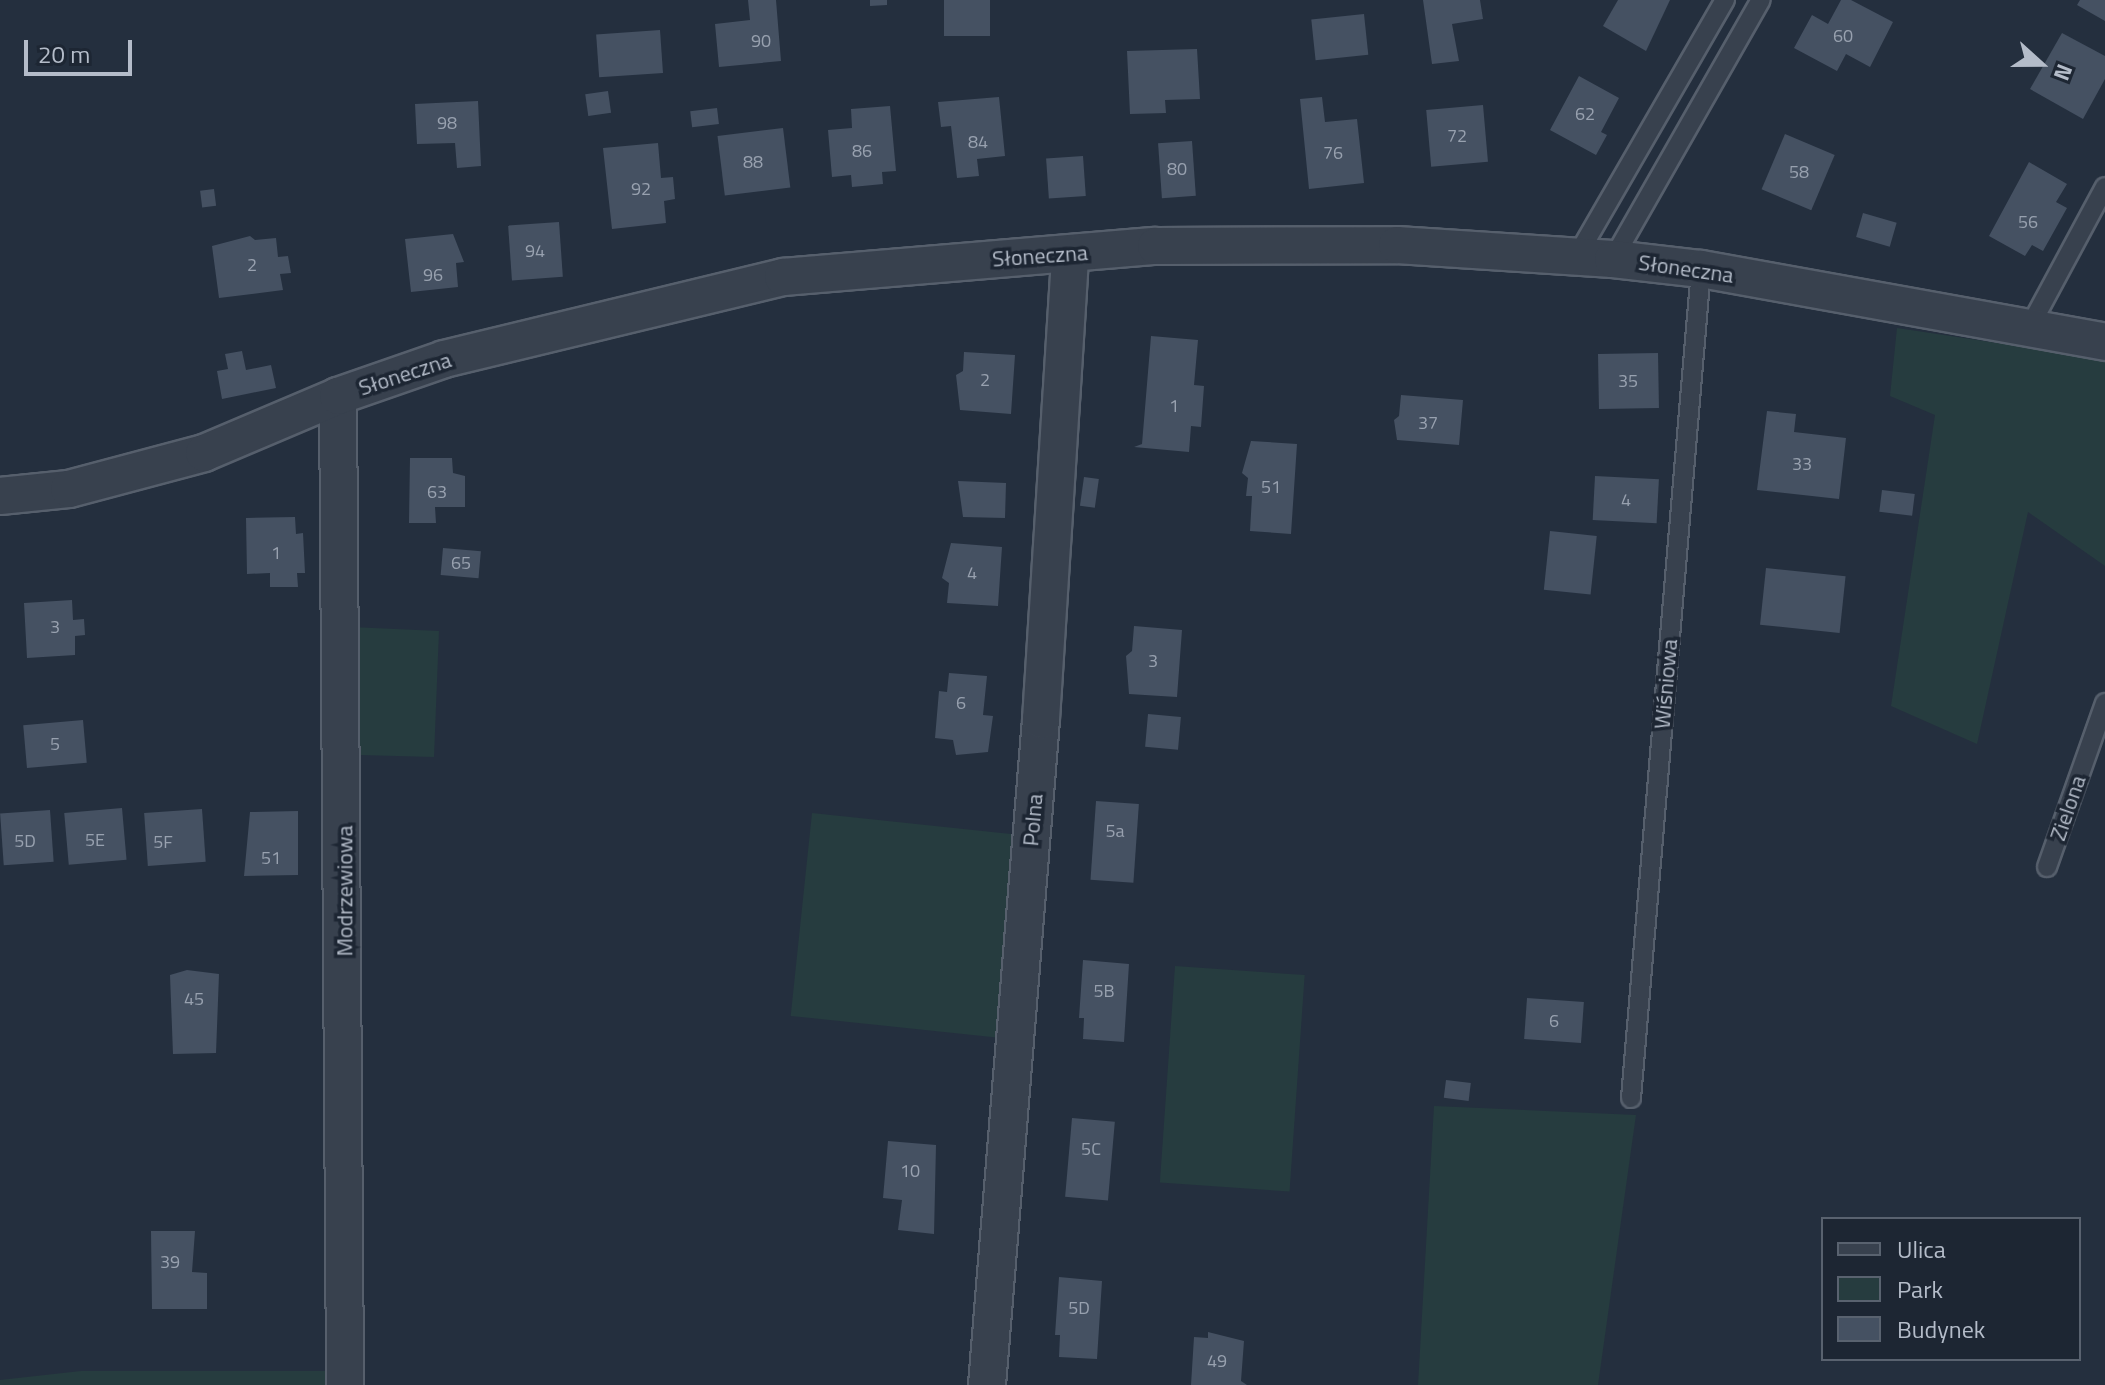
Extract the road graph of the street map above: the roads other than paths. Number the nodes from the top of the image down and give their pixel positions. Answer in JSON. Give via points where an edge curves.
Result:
{"nodes":[{"id":1,"x":1725,"y":0,"type":"edge"},
{"id":2,"x":1761,"y":0,"type":"edge"},
{"id":3,"x":2105,"y":187,"type":"edge"},
{"id":4,"x":1070,"y":254,"type":"junction"},
{"id":5,"x":1577,"y":256,"type":"junction"},
{"id":6,"x":1613,"y":259,"type":"junction"},
{"id":7,"x":1701,"y":269,"type":"junction"},
{"id":8,"x":2029,"y":328,"type":"junction"},
{"id":9,"x":2105,"y":342,"type":"edge"},
{"id":10,"x":338,"y":396,"type":"junction"},
{"id":11,"x":0,"y":496,"type":"edge"},
{"id":12,"x":2105,"y":703,"type":"edge"},
{"id":13,"x":2047,"y":867,"type":"dead end"},
{"id":14,"x":1631,"y":1098,"type":"dead end"},
{"id":15,"x":345,"y":1385,"type":"edge"},
{"id":16,"x":987,"y":1385,"type":"edge"}],
"edges":[{"from":1,"to":5,"type":"lane"},
{"from":2,"to":6,"type":"lane"},
{"from":3,"to":8,"type":"lane"},
{"from":4,"to":5,"type":"street","name":"Słoneczna","via":[[1156,246],[1397,245]]},
{"from":4,"to":10,"type":"street","name":"Słoneczna","via":[[783,277],[444,359]]},
{"from":4,"to":16,"type":"street","name":"Polna","via":[[1041,720]]},
{"from":5,"to":6,"type":"street","name":"Słoneczna"},
{"from":6,"to":7,"type":"street","name":"Słoneczna"},
{"from":7,"to":8,"type":"street","name":"Słoneczna"},
{"from":7,"to":14,"type":"lane","name":"Wiśniowa"},
{"from":8,"to":9,"type":"street","name":"Słoneczna"},
{"from":10,"to":11,"type":"street","name":"Słoneczna","via":[[204,453],[69,489]]},
{"from":10,"to":15,"type":"street","name":"Modrzewiowa"},
{"from":12,"to":13,"type":"lane","name":"Zielona"}]}
